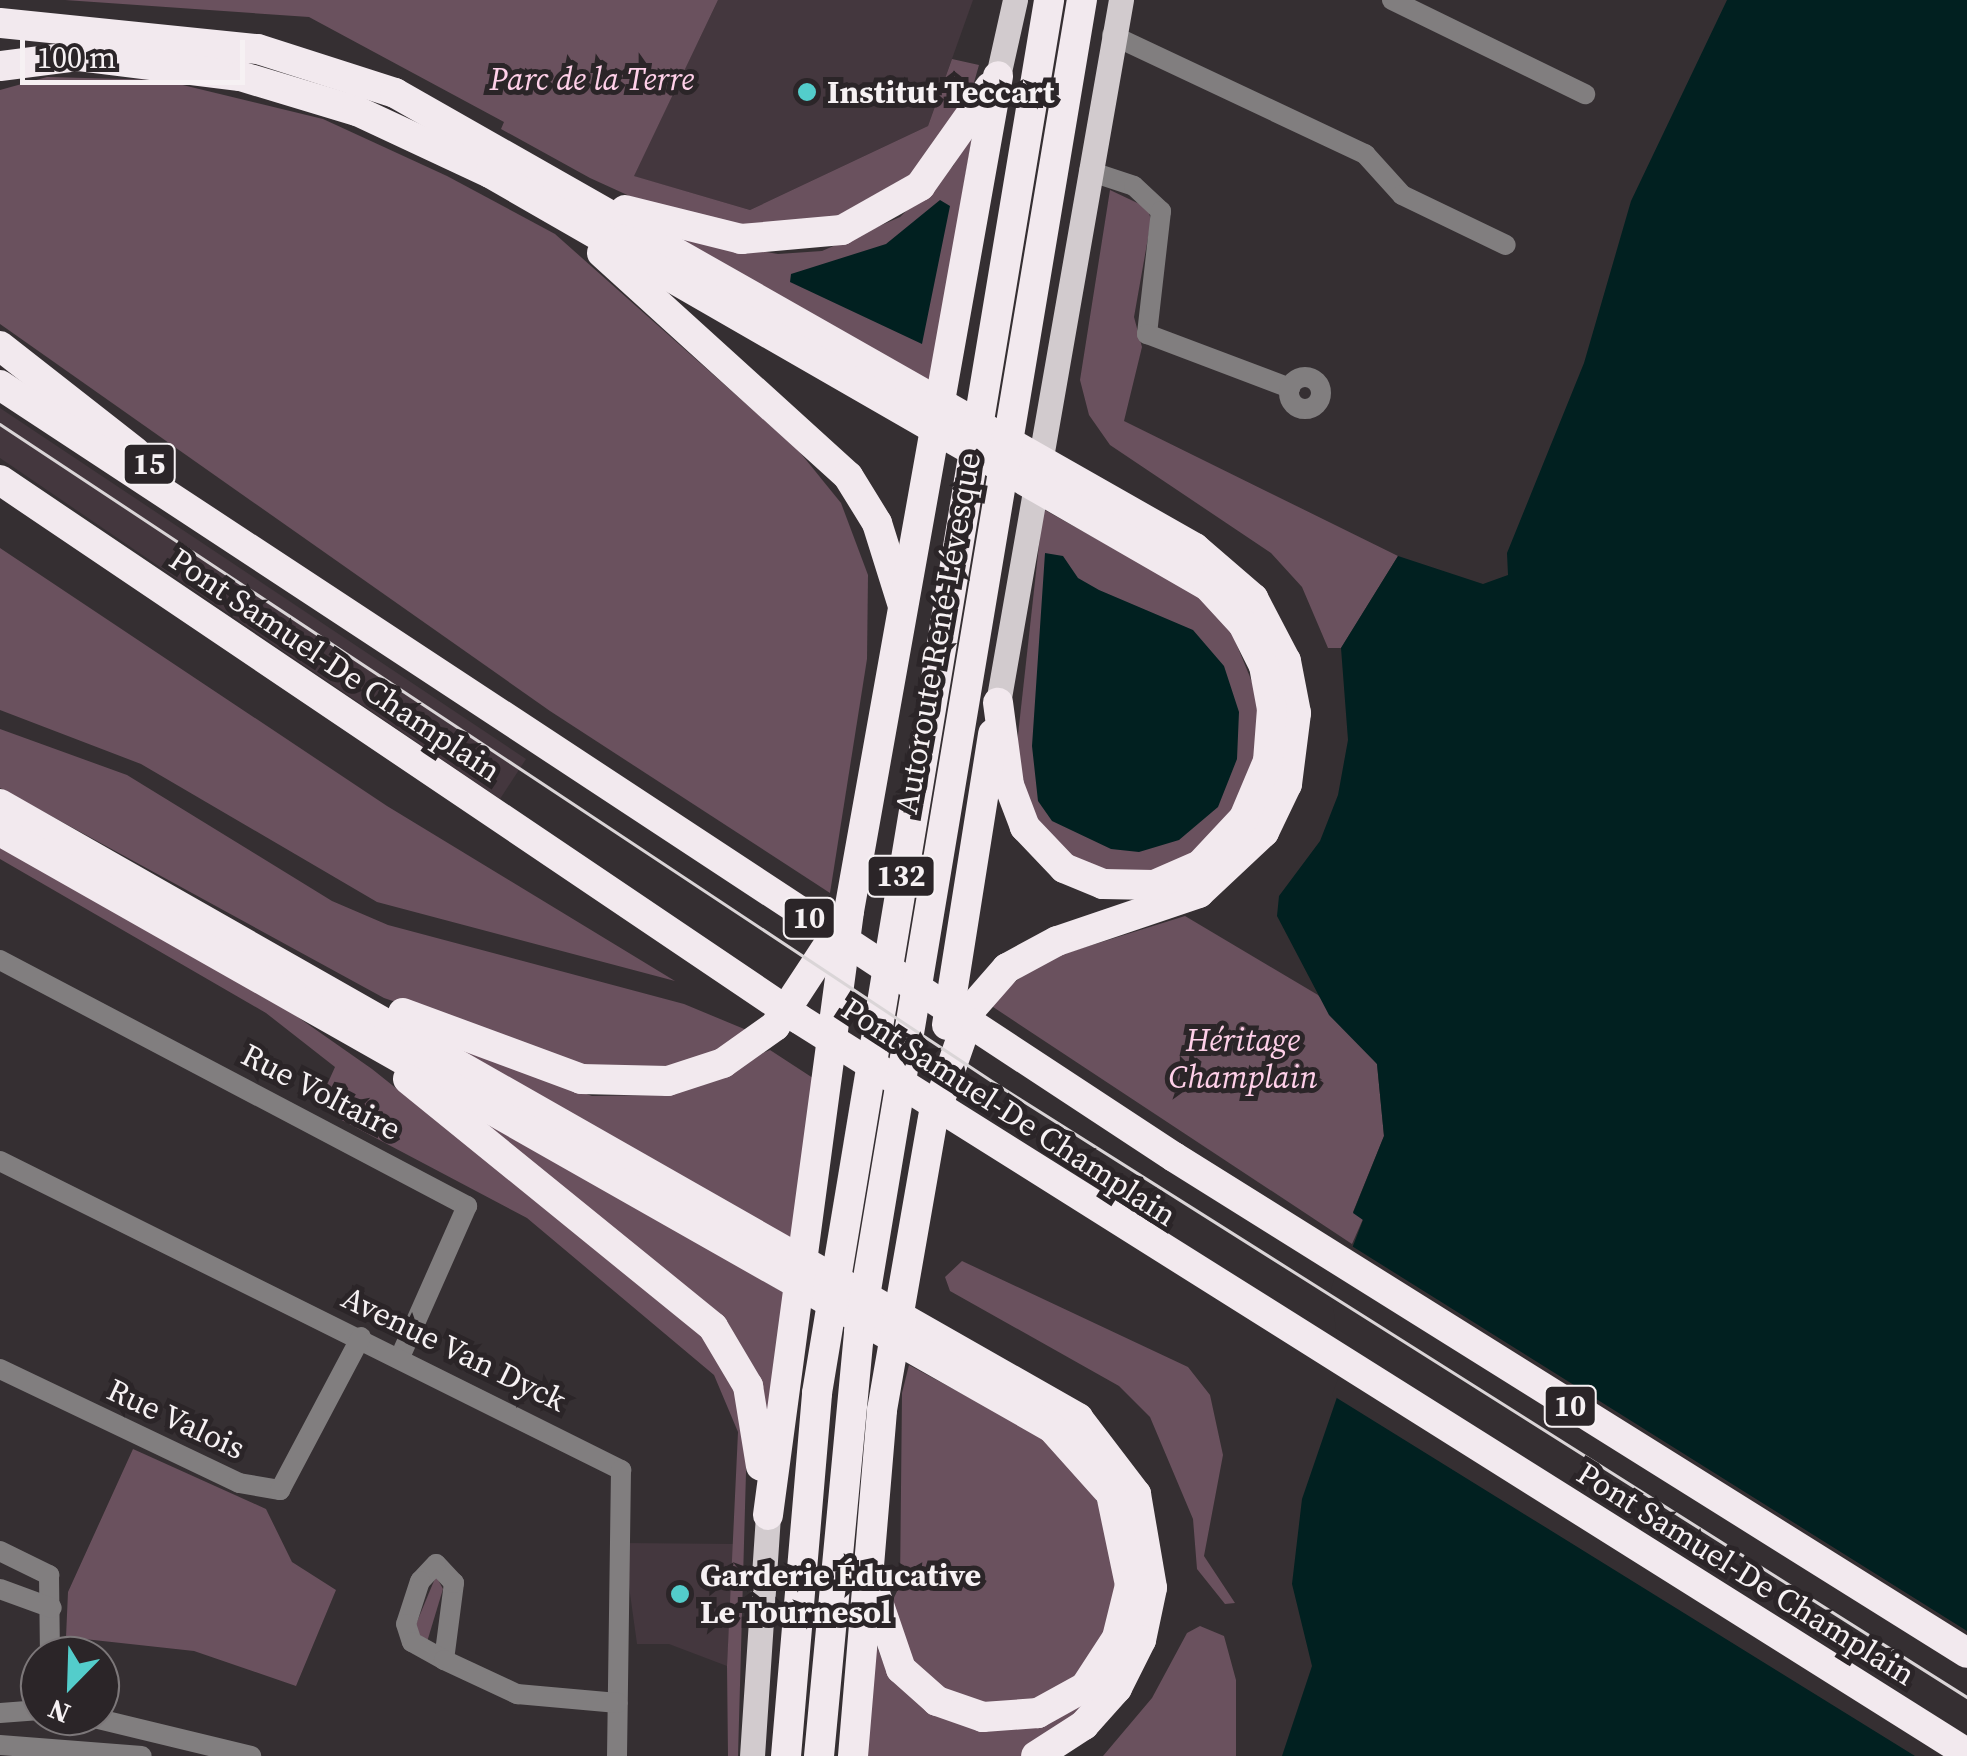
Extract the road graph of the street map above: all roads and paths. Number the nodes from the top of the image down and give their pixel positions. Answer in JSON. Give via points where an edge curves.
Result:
{"nodes":[{"id":1,"x":1014,"y":0,"type":"edge"},
{"id":2,"x":1049,"y":0,"type":"edge"},
{"id":3,"x":1082,"y":0,"type":"edge"},
{"id":4,"x":1121,"y":0,"type":"edge"},
{"id":5,"x":1392,"y":0,"type":"edge"},
{"id":6,"x":0,"y":23,"type":"edge"},
{"id":7,"x":1112,"y":35,"type":"junction"},
{"id":8,"x":0,"y":66,"type":"edge"},
{"id":9,"x":998,"y":76,"type":"junction"},
{"id":10,"x":1585,"y":94,"type":"dead end"},
{"id":11,"x":1089,"y":171,"type":"junction"},
{"id":12,"x":595,"y":201,"type":"junction"},
{"id":13,"x":566,"y":221,"type":"junction"},
{"id":14,"x":1506,"y":245,"type":"dead end"},
{"id":15,"x":0,"y":346,"type":"edge"},
{"id":16,"x":0,"y":385,"type":"edge"},
{"id":17,"x":1290,"y":388,"type":"dead end"},
{"id":18,"x":903,"y":396,"type":"junction"},
{"id":19,"x":0,"y":483,"type":"edge"},
{"id":20,"x":1075,"y":493,"type":"junction"},
{"id":21,"x":298,"y":581,"type":"junction"},
{"id":22,"x":902,"y":603,"type":"junction"},
{"id":23,"x":998,"y":703,"type":"junction"},
{"id":24,"x":0,"y":804,"type":"edge"},
{"id":25,"x":0,"y":831,"type":"edge"},
{"id":26,"x":849,"y":911,"type":"junction"},
{"id":27,"x":270,"y":956,"type":"junction"},
{"id":28,"x":0,"y":960,"type":"edge"},
{"id":29,"x":348,"y":1030,"type":"junction"},
{"id":30,"x":932,"y":1120,"type":"junction"},
{"id":31,"x":0,"y":1161,"type":"edge"},
{"id":32,"x":763,"y":1250,"type":"junction"},
{"id":33,"x":361,"y":1337,"type":"junction"},
{"id":34,"x":933,"y":1346,"type":"junction"},
{"id":35,"x":401,"y":1355,"type":"junction"},
{"id":36,"x":0,"y":1369,"type":"edge"},
{"id":37,"x":768,"y":1515,"type":"junction"},
{"id":38,"x":0,"y":1551,"type":"edge"},
{"id":39,"x":866,"y":1567,"type":"junction"},
{"id":40,"x":0,"y":1588,"type":"edge"},
{"id":41,"x":52,"y":1608,"type":"junction"},
{"id":42,"x":51,"y":1636,"type":"edge"},
{"id":43,"x":1967,"y":1653,"type":"edge"},
{"id":44,"x":444,"y":1660,"type":"dead end"},
{"id":45,"x":618,"y":1704,"type":"junction"},
{"id":46,"x":120,"y":1724,"type":"edge"},
{"id":47,"x":49,"y":1736,"type":"edge"},
{"id":48,"x":49,"y":1744,"type":"junction"},
{"id":49,"x":0,"y":1745,"type":"edge"},
{"id":50,"x":1967,"y":1753,"type":"edge"},
{"id":51,"x":142,"y":1756,"type":"edge"},
{"id":52,"x":251,"y":1756,"type":"edge"},
{"id":53,"x":617,"y":1756,"type":"edge"},
{"id":54,"x":752,"y":1756,"type":"edge"},
{"id":55,"x":786,"y":1756,"type":"edge"},
{"id":56,"x":818,"y":1756,"type":"edge"},
{"id":57,"x":853,"y":1756,"type":"edge"},
{"id":58,"x":1036,"y":1756,"type":"edge"}],
"edges":[{"from":1,"to":9,"type":"main road"},
{"from":2,"to":55,"type":"highway","name":"Autoroute René-Lévesque","number":"132","via":[[820,1377]]},
{"from":3,"to":56,"type":"highway","name":"Autoroute René-Lévesque","number":"132","via":[[859,1332]]},
{"from":4,"to":7,"type":"main road"},
{"from":5,"to":10,"type":"street"},
{"from":6,"to":12,"type":"highway","via":[[188,38],[317,64],[439,114]]},
{"from":7,"to":11,"type":"main road"},
{"from":7,"to":14,"type":"street","via":[[1364,154],[1402,195]]},
{"from":8,"to":13,"type":"highway","via":[[112,58],[293,90],[440,146]]},
{"from":9,"to":12,"type":"highway","via":[[920,186],[842,230],[741,239]]},
{"from":9,"to":22,"type":"highway"},
{"from":11,"to":17,"type":"street","via":[[1134,186],[1161,211],[1147,334]]},
{"from":11,"to":23,"type":"main road"},
{"from":12,"to":18,"type":"highway"},
{"from":13,"to":18,"type":"highway"},
{"from":13,"to":22,"type":"highway","via":[[840,468],[872,513]]},
{"from":15,"to":21,"type":"highway","number":"15"},
{"from":16,"to":21,"type":"highway","number":"10"},
{"from":18,"to":20,"type":"highway"},
{"from":19,"to":50,"type":"highway","name":"Pont Samuel-De Champlain","via":[[489,812],[1290,1333]]},
{"from":20,"to":23,"type":"highway","via":[[1194,576],[1243,624],[1272,710],[1260,786],[1228,839],[1189,872],[1145,886],[1094,882],[1047,855],[1020,818]]},
{"from":20,"to":30,"type":"highway","via":[[1212,559],[1253,598],[1291,677],[1291,766],[1264,832],[1210,886],[1157,912],[1057,940],[996,977],[967,1020]]},
{"from":21,"to":43,"type":"highway","name":"Pont Samuel-De Champlain","number":"10","via":[[1285,1228]]},
{"from":22,"to":26,"type":"highway"},
{"from":23,"to":30,"type":"highway"},
{"from":24,"to":27,"type":"highway"},
{"from":25,"to":29,"type":"highway"},
{"from":26,"to":27,"type":"highway","via":[[801,996],[761,1038],[709,1069],[653,1083],[549,1070]]},
{"from":26,"to":37,"type":"highway"},
{"from":27,"to":32,"type":"highway"},
{"from":28,"to":35,"type":"street","name":"Rue Voltaire","via":[[467,1206]]},
{"from":29,"to":32,"type":"highway"},
{"from":29,"to":37,"type":"highway","via":[[713,1327],[751,1396]]},
{"from":30,"to":39,"type":"highway","via":[[885,1391]]},
{"from":31,"to":33,"type":"street","name":"Avenue Van Dyck"},
{"from":32,"to":34,"type":"highway"},
{"from":33,"to":35,"type":"street","name":"Avenue Van Dyck"},
{"from":33,"to":36,"type":"street","name":"Rue Valois","via":[[280,1490],[239,1483]]},
{"from":34,"to":39,"type":"highway","via":[[1052,1428],[1100,1476],[1128,1553],[1121,1628],[1104,1665],[1068,1700],[1027,1716],[964,1713],[930,1696],[901,1669]]},
{"from":34,"to":58,"type":"highway","via":[[1078,1418],[1118,1461],[1145,1517],[1152,1588],[1131,1665],[1093,1717]]},
{"from":35,"to":45,"type":"street","name":"Avenue Van Dyck","via":[[621,1470]]},
{"from":37,"to":54,"type":"main road"},
{"from":38,"to":41,"type":"street","via":[[49,1575]]},
{"from":39,"to":57,"type":"highway"},
{"from":40,"to":41,"type":"street"},
{"from":41,"to":42,"type":"street"},
{"from":44,"to":45,"type":"street","via":[[543,1702]]},
{"from":45,"to":53,"type":"street","name":"Avenue Van Dyck"},
{"from":46,"to":52,"type":"street"},
{"from":47,"to":48,"type":"street"},
{"from":48,"to":49,"type":"street"},
{"from":48,"to":51,"type":"street"}]}
